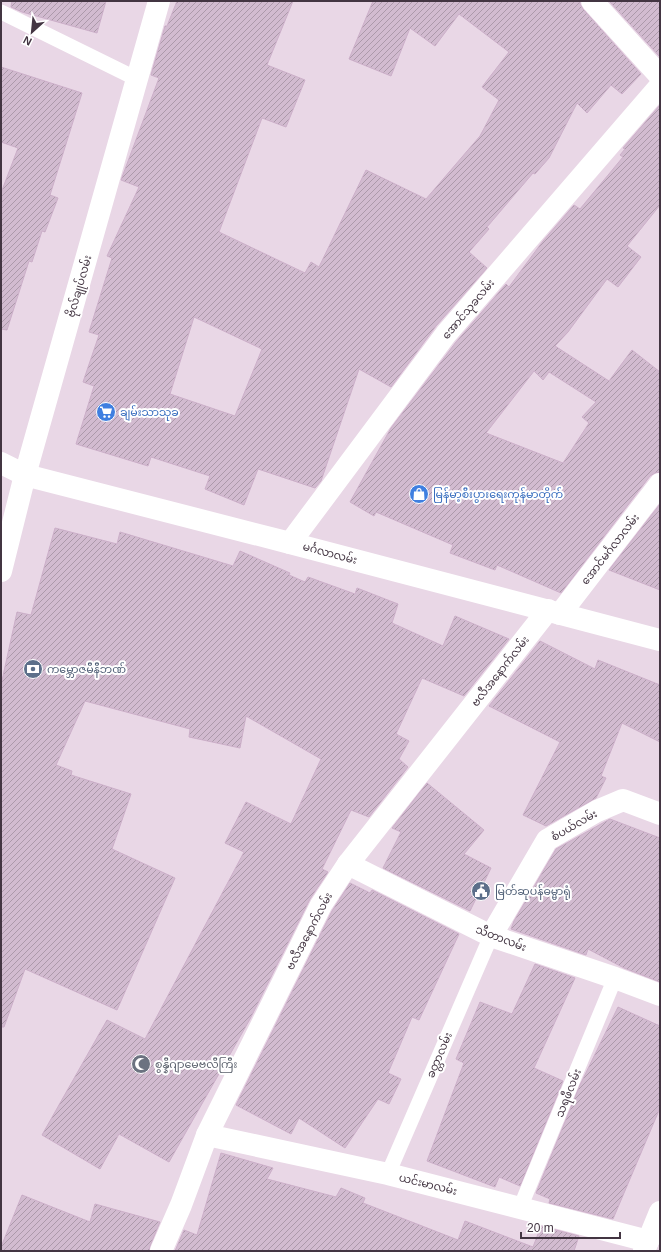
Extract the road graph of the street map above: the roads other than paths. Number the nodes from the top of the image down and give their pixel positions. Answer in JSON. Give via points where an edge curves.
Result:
{"nodes":[{"id":1,"x":159,"y":1,"type":"edge"},
{"id":2,"x":592,"y":1,"type":"edge"},
{"id":3,"x":1,"y":12,"type":"edge"},
{"id":4,"x":660,"y":76,"type":"edge"},
{"id":5,"x":137,"y":79,"type":"junction"},
{"id":6,"x":660,"y":86,"type":"edge"},
{"id":7,"x":1,"y":463,"type":"edge"},
{"id":8,"x":26,"y":475,"type":"junction"},
{"id":9,"x":660,"y":484,"type":"edge"},
{"id":10,"x":290,"y":543,"type":"junction"},
{"id":11,"x":1,"y":571,"type":"edge"},
{"id":12,"x":554,"y":612,"type":"junction"},
{"id":13,"x":660,"y":640,"type":"edge"},
{"id":14,"x":660,"y":814,"type":"edge"},
{"id":15,"x":348,"y":864,"type":"junction"},
{"id":16,"x":491,"y":936,"type":"junction"},
{"id":17,"x":615,"y":978,"type":"junction"},
{"id":18,"x":660,"y":996,"type":"edge"},
{"id":19,"x":206,"y":1135,"type":"junction"},
{"id":20,"x":388,"y":1174,"type":"junction"},
{"id":21,"x":520,"y":1208,"type":"junction"},
{"id":22,"x":660,"y":1212,"type":"edge"},
{"id":23,"x":646,"y":1246,"type":"edge"},
{"id":24,"x":161,"y":1251,"type":"edge"}],
"edges":[{"from":1,"to":5,"type":"street","name":"ဗိုလ်ချုပ်လမ်း"},
{"from":2,"to":4,"type":"street"},
{"from":3,"to":5,"type":"lane"},
{"from":5,"to":8,"type":"street","name":"ဗိုလ်ချုပ်လမ်း"},
{"from":6,"to":10,"type":"street","name":"အောင်သုခလမ်း","via":[[446,334]]},
{"from":7,"to":8,"type":"street","name":"မင်္ဂလာလမ်း"},
{"from":8,"to":10,"type":"street","name":"မင်္ဂလာလမ်း"},
{"from":8,"to":11,"type":"street","name":"ဗိုလ်ချုပ်လမ်း"},
{"from":9,"to":12,"type":"street","name":"အောင်မင်္ဂလာလမ်း"},
{"from":10,"to":12,"type":"street","name":"မင်္ဂလာလမ်း"},
{"from":12,"to":13,"type":"street","name":"မင်္ဂလာလမ်း"},
{"from":12,"to":15,"type":"street","name":"ဗလီအနောက်လမ်း"},
{"from":14,"to":16,"type":"street","name":"စံပယ်လမ်း","via":[[624,800],[597,811],[547,840]]},
{"from":15,"to":16,"type":"street","name":"သီတာလမ်း"},
{"from":15,"to":19,"type":"street","name":"ဗလီအနောက်လမ်း","via":[[321,905]]},
{"from":16,"to":17,"type":"street","name":"သီတာလမ်း"},
{"from":16,"to":20,"type":"lane","name":"ခတ္တာလမ်း"},
{"from":17,"to":18,"type":"street","name":"သီတာလမ်း"},
{"from":17,"to":21,"type":"lane","name":"သရဖီလမ်း"},
{"from":19,"to":20,"type":"street","name":"ယင်းမာလမ်း"},
{"from":19,"to":24,"type":"street","name":"ဗလီအနောက်လမ်း","via":[[181,1205]]},
{"from":20,"to":21,"type":"street","name":"ယင်းမာလမ်း"},
{"from":21,"to":23,"type":"street","name":"ယင်းမာလမ်း"},
{"from":22,"to":23,"type":"street"}]}
